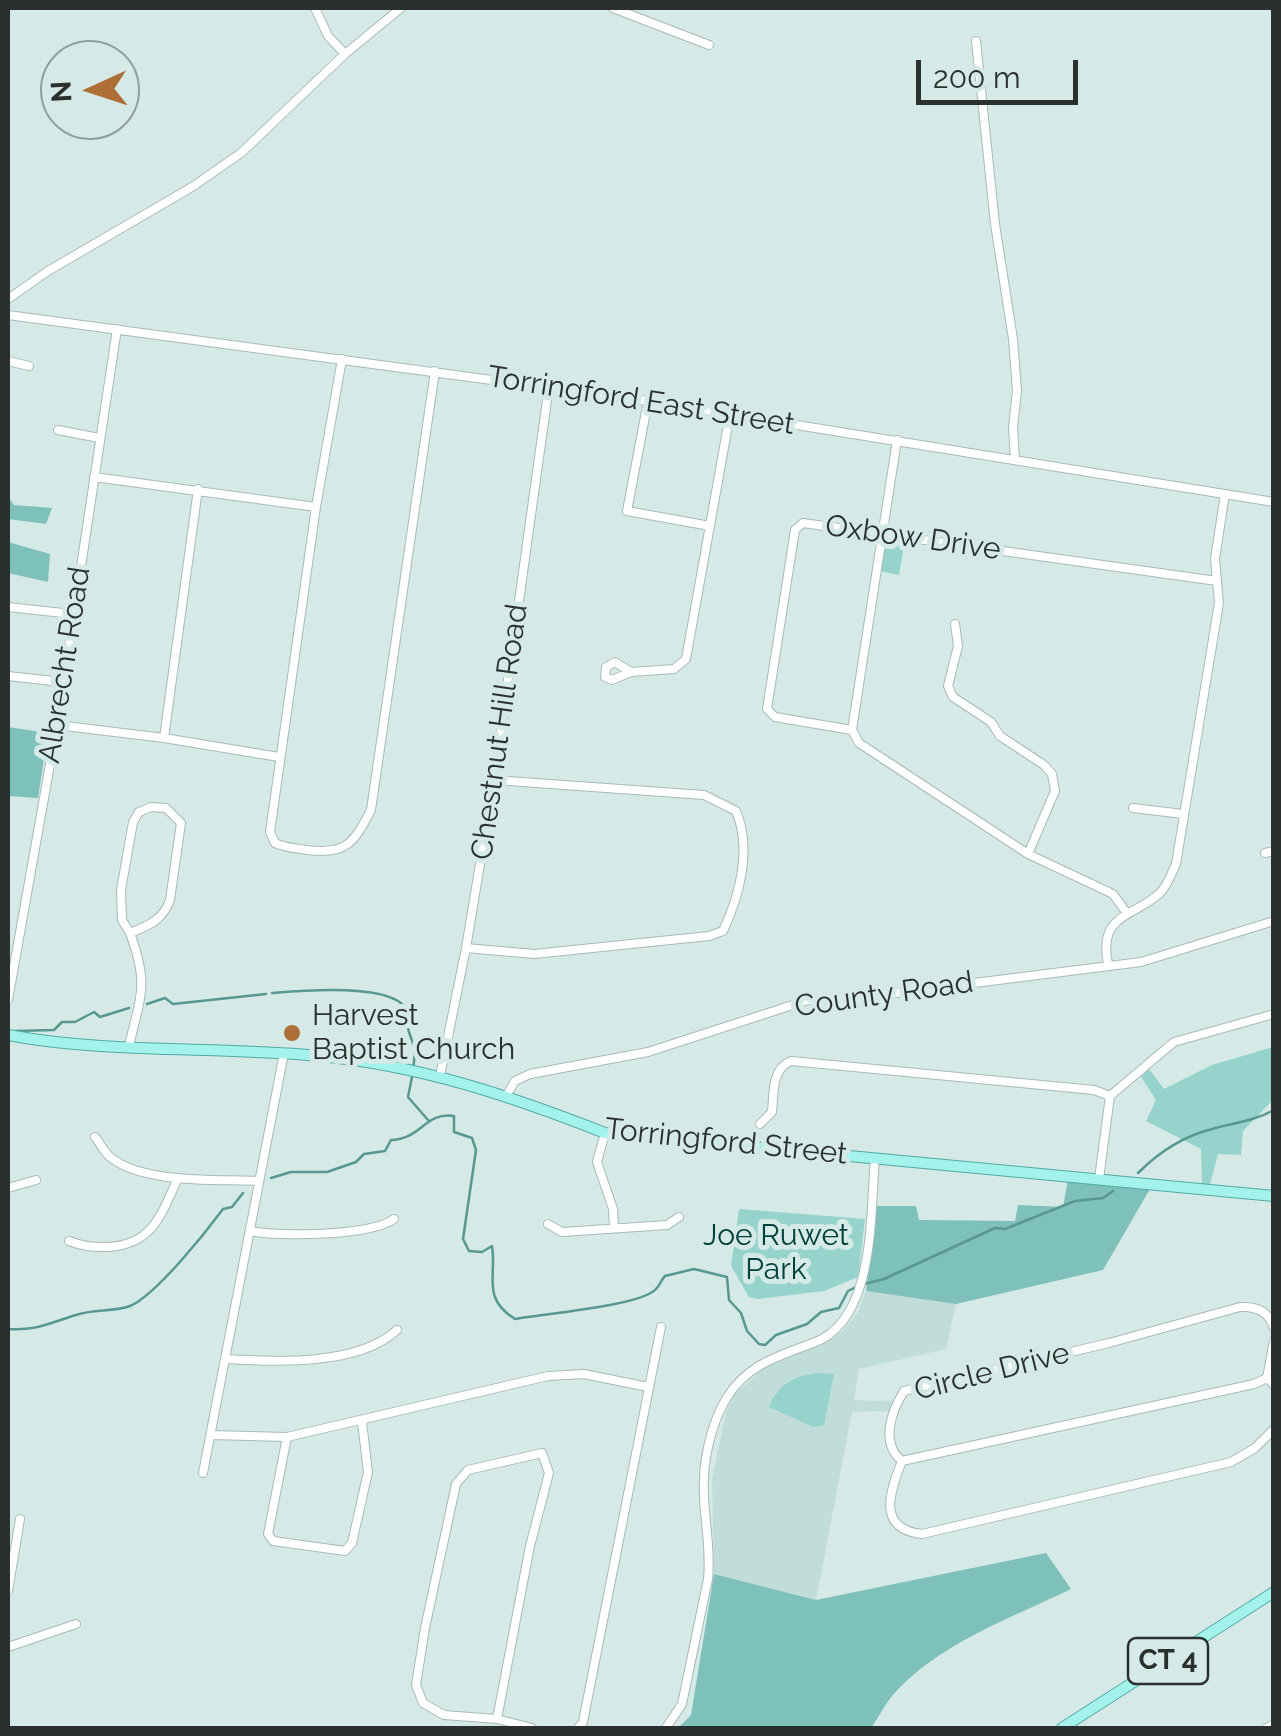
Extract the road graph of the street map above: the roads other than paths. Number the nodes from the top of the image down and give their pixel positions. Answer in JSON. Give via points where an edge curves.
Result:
{"nodes":[{"id":1,"x":315,"y":8,"type":"edge"},
{"id":2,"x":401,"y":8,"type":"edge"},
{"id":3,"x":612,"y":8,"type":"edge"},
{"id":4,"x":976,"y":41,"type":"dead end"},
{"id":5,"x":708,"y":44,"type":"dead end"},
{"id":6,"x":345,"y":54,"type":"junction"},
{"id":7,"x":8,"y":299,"type":"edge"},
{"id":8,"x":8,"y":314,"type":"edge"},
{"id":9,"x":117,"y":329,"type":"junction"},
{"id":10,"x":342,"y":359,"type":"junction"},
{"id":11,"x":8,"y":362,"type":"edge"},
{"id":12,"x":29,"y":366,"type":"dead end"},
{"id":13,"x":435,"y":371,"type":"junction"},
{"id":14,"x":548,"y":386,"type":"junction"},
{"id":15,"x":648,"y":400,"type":"junction"},
{"id":16,"x":730,"y":414,"type":"junction"},
{"id":17,"x":58,"y":430,"type":"dead end"},
{"id":18,"x":100,"y":438,"type":"junction"},
{"id":19,"x":897,"y":440,"type":"junction"},
{"id":20,"x":1015,"y":460,"type":"junction"},
{"id":21,"x":94,"y":476,"type":"junction"},
{"id":22,"x":198,"y":489,"type":"junction"},
{"id":23,"x":1226,"y":494,"type":"junction"},
{"id":24,"x":1274,"y":502,"type":"edge"},
{"id":25,"x":316,"y":507,"type":"junction"},
{"id":26,"x":710,"y":526,"type":"junction"},
{"id":27,"x":881,"y":534,"type":"junction"},
{"id":28,"x":1216,"y":581,"type":"junction"},
{"id":29,"x":8,"y":607,"type":"edge"},
{"id":30,"x":72,"y":614,"type":"junction"},
{"id":31,"x":955,"y":624,"type":"dead end"},
{"id":32,"x":631,"y":672,"type":"dead end"},
{"id":33,"x":8,"y":676,"type":"edge"},
{"id":34,"x":62,"y":682,"type":"junction"},
{"id":35,"x":56,"y":726,"type":"junction"},
{"id":36,"x":852,"y":730,"type":"junction"},
{"id":37,"x":164,"y":738,"type":"junction"},
{"id":38,"x":280,"y":757,"type":"junction"},
{"id":39,"x":494,"y":780,"type":"junction"},
{"id":40,"x":1132,"y":808,"type":"dead end"},
{"id":41,"x":1183,"y":814,"type":"junction"},
{"id":42,"x":1028,"y":854,"type":"junction"},
{"id":43,"x":1126,"y":912,"type":"junction"},
{"id":44,"x":1274,"y":922,"type":"edge"},
{"id":45,"x":130,"y":933,"type":"junction"},
{"id":46,"x":466,"y":948,"type":"junction"},
{"id":47,"x":1108,"y":964,"type":"junction"},
{"id":48,"x":8,"y":1000,"type":"edge"},
{"id":49,"x":1274,"y":1014,"type":"edge"},
{"id":50,"x":11,"y":1036,"type":"edge"},
{"id":51,"x":129,"y":1046,"type":"junction"},
{"id":52,"x":284,"y":1053,"type":"junction"},
{"id":53,"x":440,"y":1076,"type":"junction"},
{"id":54,"x":506,"y":1096,"type":"junction"},
{"id":55,"x":1110,"y":1096,"type":"junction"},
{"id":56,"x":760,"y":1124,"type":"dead end"},
{"id":57,"x":604,"y":1133,"type":"junction"},
{"id":58,"x":95,"y":1138,"type":"dead end"},
{"id":59,"x":874,"y":1158,"type":"junction"},
{"id":60,"x":178,"y":1178,"type":"junction"},
{"id":61,"x":1099,"y":1178,"type":"junction"},
{"id":62,"x":36,"y":1180,"type":"dead end"},
{"id":63,"x":258,"y":1180,"type":"junction"},
{"id":64,"x":8,"y":1188,"type":"edge"},
{"id":65,"x":1274,"y":1196,"type":"edge"},
{"id":66,"x":679,"y":1217,"type":"dead end"},
{"id":67,"x":394,"y":1220,"type":"dead end"},
{"id":68,"x":548,"y":1224,"type":"dead end"},
{"id":69,"x":614,"y":1228,"type":"junction"},
{"id":70,"x":250,"y":1230,"type":"junction"},
{"id":71,"x":70,"y":1241,"type":"dead end"},
{"id":72,"x":661,"y":1327,"type":"dead end"},
{"id":73,"x":1274,"y":1328,"type":"edge"},
{"id":74,"x":397,"y":1330,"type":"dead end"},
{"id":75,"x":1274,"y":1341,"type":"edge"},
{"id":76,"x":226,"y":1359,"type":"junction"},
{"id":77,"x":1270,"y":1382,"type":"edge"},
{"id":78,"x":648,"y":1387,"type":"junction"},
{"id":79,"x":362,"y":1422,"type":"junction"},
{"id":80,"x":1274,"y":1430,"type":"edge"},
{"id":81,"x":211,"y":1435,"type":"junction"},
{"id":82,"x":287,"y":1438,"type":"junction"},
{"id":83,"x":902,"y":1461,"type":"junction"},
{"id":84,"x":203,"y":1474,"type":"dead end"},
{"id":85,"x":20,"y":1519,"type":"dead end"},
{"id":86,"x":8,"y":1590,"type":"edge"},
{"id":87,"x":1274,"y":1592,"type":"edge"},
{"id":88,"x":76,"y":1624,"type":"dead end"},
{"id":89,"x":8,"y":1647,"type":"edge"},
{"id":90,"x":497,"y":1719,"type":"junction"},
{"id":91,"x":1274,"y":1724,"type":"edge"},
{"id":92,"x":532,"y":1728,"type":"edge"},
{"id":93,"x":578,"y":1728,"type":"edge"},
{"id":94,"x":666,"y":1728,"type":"edge"},
{"id":95,"x":1062,"y":1728,"type":"edge"},
{"id":96,"x":1267,"y":1728,"type":"edge"}],
"edges":[{"from":1,"to":6,"type":"street"},
{"from":2,"to":6,"type":"street"},
{"from":3,"to":5,"type":"street"},
{"from":4,"to":20,"type":"street","via":[[1013,339]]},
{"from":6,"to":7,"type":"street","via":[[241,153]]},
{"from":8,"to":9,"type":"street","name":"Torringford East Street"},
{"from":9,"to":10,"type":"street","name":"Torringford East Street"},
{"from":9,"to":18,"type":"street","name":"Albrecht Road"},
{"from":10,"to":13,"type":"street","name":"Torringford East Street"},
{"from":10,"to":25,"type":"street"},
{"from":11,"to":12,"type":"street"},
{"from":13,"to":14,"type":"street","name":"Torringford East Street"},
{"from":13,"to":38,"type":"street","via":[[370,810],[357,838],[327,852],[275,843],[270,832]]},
{"from":14,"to":15,"type":"street","name":"Torringford East Street"},
{"from":14,"to":39,"type":"street","name":"Chestnut Hill Road"},
{"from":15,"to":16,"type":"street","name":"Torringford East Street"},
{"from":15,"to":26,"type":"street","via":[[627,512]]},
{"from":16,"to":19,"type":"street","name":"Torringford East Street"},
{"from":16,"to":26,"type":"street"},
{"from":17,"to":18,"type":"street"},
{"from":18,"to":21,"type":"street","name":"Albrecht Road"},
{"from":19,"to":20,"type":"street","name":"Torringford East Street"},
{"from":19,"to":27,"type":"street"},
{"from":20,"to":23,"type":"street","name":"Torringford East Street"},
{"from":21,"to":22,"type":"street"},
{"from":21,"to":30,"type":"street","name":"Albrecht Road"},
{"from":22,"to":25,"type":"street"},
{"from":22,"to":37,"type":"street"},
{"from":23,"to":24,"type":"street","name":"Torringford East Street"},
{"from":23,"to":28,"type":"street"},
{"from":25,"to":38,"type":"street"},
{"from":26,"to":32,"type":"street","via":[[686,659],[674,669]]},
{"from":27,"to":28,"type":"street","name":"Oxbow Drive"},
{"from":27,"to":36,"type":"street"},
{"from":27,"to":36,"type":"street","name":"Oxbow Drive","via":[[802,522],[794,530],[768,709],[775,717]]},
{"from":28,"to":41,"type":"street","via":[[1219,603]]},
{"from":29,"to":30,"type":"street"},
{"from":30,"to":34,"type":"street","name":"Albrecht Road"},
{"from":31,"to":42,"type":"street","via":[[958,646],[948,686],[953,697],[1052,774],[1054,791]]},
{"from":33,"to":34,"type":"street"},
{"from":34,"to":35,"type":"street","name":"Albrecht Road"},
{"from":35,"to":37,"type":"street"},
{"from":35,"to":48,"type":"street","name":"Albrecht Road"},
{"from":36,"to":42,"type":"street","via":[[858,743]]},
{"from":37,"to":38,"type":"street"},
{"from":39,"to":46,"type":"street","name":"Chestnut Hill Road"},
{"from":39,"to":46,"type":"street","via":[[704,796],[736,811],[746,850],[723,931],[534,954]]},
{"from":40,"to":41,"type":"street"},
{"from":41,"to":43,"type":"street","via":[[1165,889]]},
{"from":42,"to":43,"type":"street","via":[[1113,894]]},
{"from":43,"to":47,"type":"street","via":[[1108,934]]},
{"from":44,"to":47,"type":"street","name":"County Road","via":[[1141,962]]},
{"from":45,"to":45,"type":"street","via":[[120,908],[132,822],[151,807],[166,808],[181,823],[170,900],[154,923]]},
{"from":45,"to":51,"type":"street","via":[[143,984]]},
{"from":46,"to":53,"type":"street","name":"Chestnut Hill Road"},
{"from":47,"to":54,"type":"street","name":"County Road","via":[[808,1000],[648,1052],[530,1074]]},
{"from":49,"to":55,"type":"street","via":[[1174,1042]]},
{"from":50,"to":51,"type":"main road","name":"Torringford Street"},
{"from":51,"to":52,"type":"main road","name":"Torringford Street"},
{"from":52,"to":53,"type":"main road","name":"Torringford Street"},
{"from":52,"to":63,"type":"street"},
{"from":53,"to":54,"type":"main road","name":"Torringford Street"},
{"from":54,"to":57,"type":"main road","name":"Torringford Street"},
{"from":55,"to":56,"type":"street","via":[[791,1061],[777,1073],[772,1112]]},
{"from":55,"to":61,"type":"street"},
{"from":57,"to":59,"type":"main road","name":"Torringford Street"},
{"from":57,"to":69,"type":"street","via":[[597,1162]]},
{"from":58,"to":60,"type":"street","via":[[124,1164]]},
{"from":59,"to":61,"type":"main road","name":"Torringford Street"},
{"from":59,"to":94,"type":"street","via":[[855,1304],[830,1335],[772,1357],[745,1376],[713,1427],[704,1492],[708,1579],[682,1704]]},
{"from":60,"to":63,"type":"street"},
{"from":60,"to":71,"type":"street","via":[[147,1236],[131,1246],[86,1248]]},
{"from":61,"to":65,"type":"main road","name":"Torringford Street"},
{"from":62,"to":64,"type":"street"},
{"from":63,"to":70,"type":"street"},
{"from":66,"to":69,"type":"street"},
{"from":67,"to":70,"type":"street","via":[[326,1232]]},
{"from":68,"to":69,"type":"street","via":[[562,1232]]},
{"from":70,"to":76,"type":"street"},
{"from":72,"to":78,"type":"street"},
{"from":73,"to":83,"type":"street","name":"Circle Drive","via":[[1261,1310],[1240,1307],[904,1391],[890,1429],[890,1444]]},
{"from":74,"to":76,"type":"street","via":[[382,1343],[300,1363]]},
{"from":75,"to":77,"type":"street"},
{"from":76,"to":81,"type":"street"},
{"from":77,"to":83,"type":"street"},
{"from":78,"to":79,"type":"street","via":[[584,1374],[548,1376]]},
{"from":78,"to":93,"type":"street"},
{"from":79,"to":82,"type":"street"},
{"from":79,"to":82,"type":"street","via":[[368,1472],[345,1551],[273,1541],[268,1534]]},
{"from":80,"to":83,"type":"street","via":[[1231,1462],[922,1534],[898,1526],[890,1514]]},
{"from":81,"to":82,"type":"street"},
{"from":81,"to":84,"type":"street"},
{"from":85,"to":86,"type":"street"},
{"from":87,"to":95,"type":"main road","number":"CT 4"},
{"from":88,"to":89,"type":"street"},
{"from":90,"to":90,"type":"street","via":[[444,1715],[423,1703],[416,1685],[425,1628],[461,1476],[542,1453],[549,1472]]},
{"from":90,"to":92,"type":"street"},
{"from":91,"to":96,"type":"street"}]}
